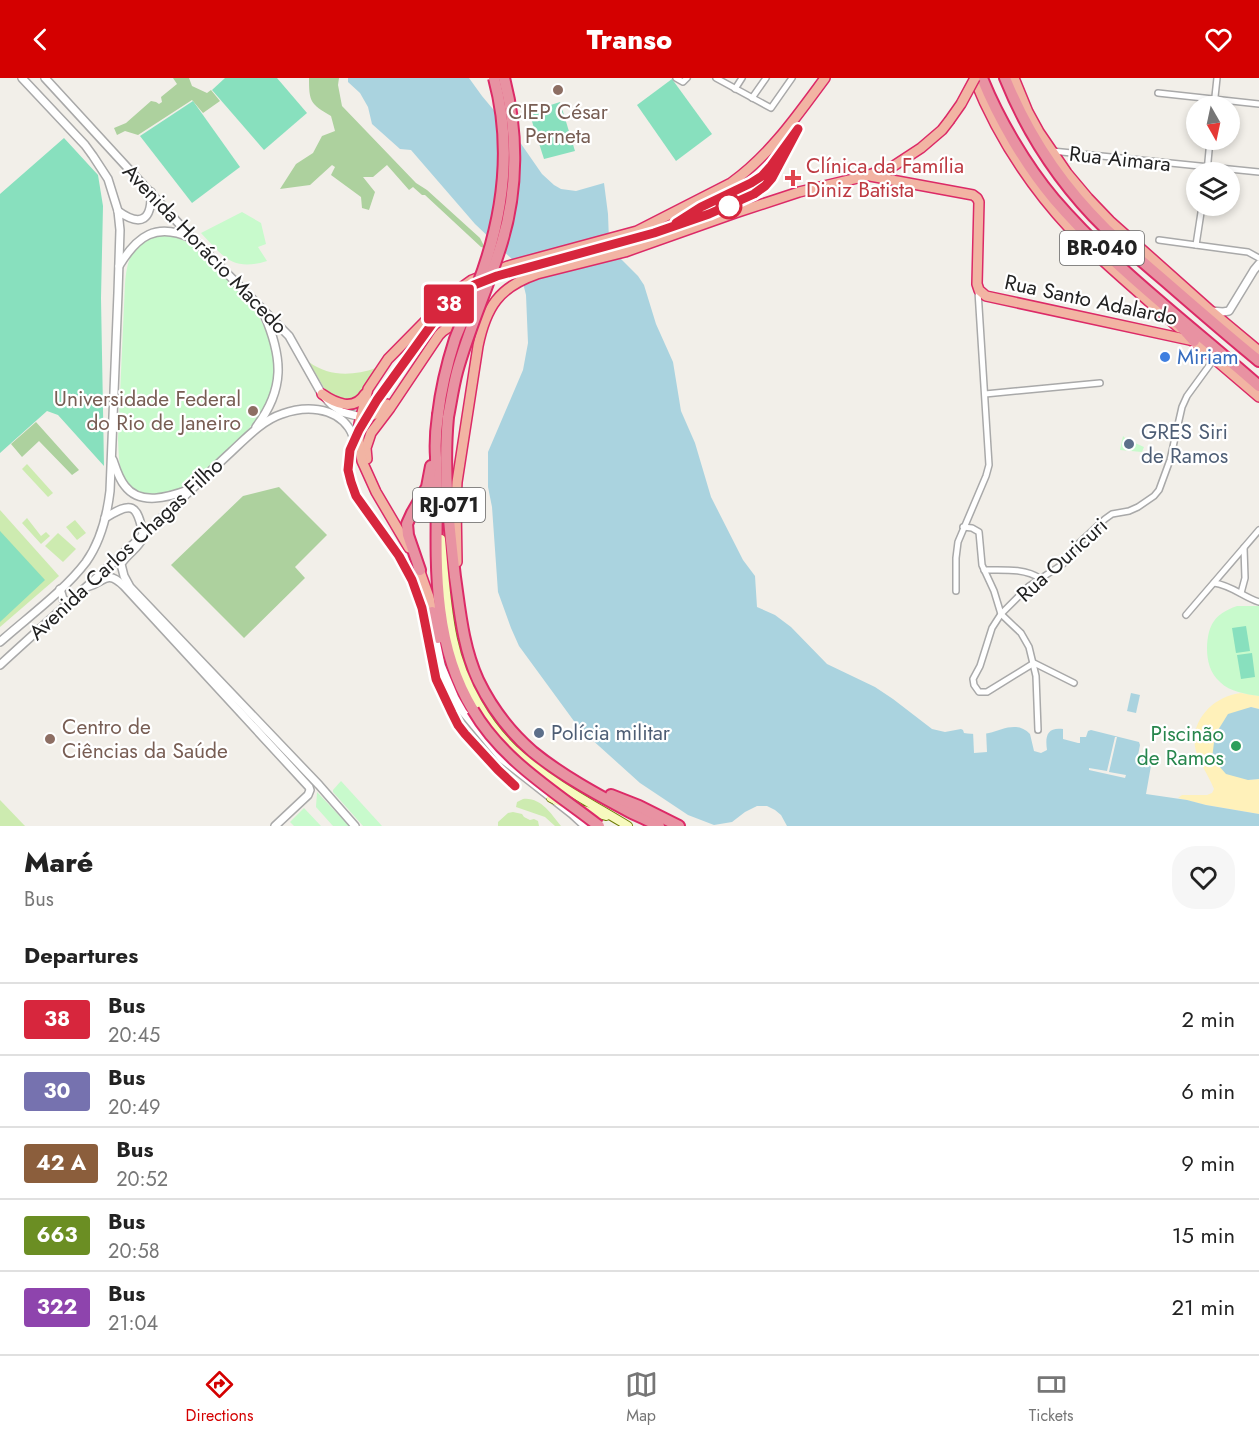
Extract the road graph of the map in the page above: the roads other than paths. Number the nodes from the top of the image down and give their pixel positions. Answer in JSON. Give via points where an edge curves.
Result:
{"nodes":[{"id":1,"x":22,"y":78,"type":"edge"},
{"id":2,"x":45,"y":78,"type":"edge"},
{"id":3,"x":494,"y":78,"type":"edge"},
{"id":4,"x":504,"y":78,"type":"edge"},
{"id":5,"x":676,"y":78,"type":"edge"},
{"id":6,"x":687,"y":78,"type":"edge"},
{"id":7,"x":718,"y":78,"type":"edge"},
{"id":8,"x":742,"y":78,"type":"edge"},
{"id":9,"x":766,"y":78,"type":"edge"},
{"id":10,"x":792,"y":78,"type":"edge"},
{"id":11,"x":825,"y":78,"type":"edge"},
{"id":12,"x":975,"y":78,"type":"edge"},
{"id":13,"x":982,"y":78,"type":"edge"},
{"id":14,"x":1005,"y":78,"type":"edge"},
{"id":15,"x":1014,"y":78,"type":"edge"},
{"id":16,"x":1217,"y":78,"type":"edge"},
{"id":17,"x":735,"y":89,"type":"junction"},
{"id":18,"x":1158,"y":93,"type":"dead end"},
{"id":19,"x":1216,"y":96,"type":"edge"},
{"id":20,"x":752,"y":98,"type":"junction"},
{"id":21,"x":1186,"y":98,"type":"edge"},
{"id":22,"x":1240,"y":104,"type":"edge"},
{"id":23,"x":1259,"y":104,"type":"edge"},
{"id":24,"x":1052,"y":151,"type":"junction"},
{"id":25,"x":1186,"y":167,"type":"edge"},
{"id":26,"x":1240,"y":171,"type":"edge"},
{"id":27,"x":1259,"y":172,"type":"edge"},
{"id":28,"x":867,"y":176,"type":"junction"},
{"id":29,"x":151,"y":192,"type":"junction"},
{"id":30,"x":699,"y":200,"type":"junction"},
{"id":31,"x":762,"y":204,"type":"junction"},
{"id":32,"x":118,"y":211,"type":"junction"},
{"id":33,"x":1200,"y":216,"type":"edge"},
{"id":34,"x":193,"y":239,"type":"junction"},
{"id":35,"x":1159,"y":240,"type":"dead end"},
{"id":36,"x":1196,"y":245,"type":"junction"},
{"id":37,"x":1259,"y":258,"type":"edge"},
{"id":38,"x":1259,"y":264,"type":"edge"},
{"id":39,"x":119,"y":267,"type":"junction"},
{"id":40,"x":1150,"y":292,"type":"junction"},
{"id":41,"x":981,"y":295,"type":"junction"},
{"id":42,"x":262,"y":309,"type":"junction"},
{"id":43,"x":1211,"y":311,"type":"junction"},
{"id":44,"x":1160,"y":312,"type":"junction"},
{"id":45,"x":1167,"y":335,"type":"junction"},
{"id":46,"x":1194,"y":341,"type":"junction"},
{"id":47,"x":1259,"y":351,"type":"edge"},
{"id":48,"x":1214,"y":359,"type":"junction"},
{"id":49,"x":1259,"y":361,"type":"edge"},
{"id":50,"x":407,"y":381,"type":"junction"},
{"id":51,"x":1100,"y":382,"type":"dead end"},
{"id":52,"x":1259,"y":386,"type":"edge"},
{"id":53,"x":368,"y":389,"type":"junction"},
{"id":54,"x":322,"y":394,"type":"junction"},
{"id":55,"x":985,"y":394,"type":"junction"},
{"id":56,"x":1259,"y":397,"type":"edge"},
{"id":57,"x":469,"y":401,"type":"junction"},
{"id":58,"x":443,"y":416,"type":"junction"},
{"id":59,"x":361,"y":417,"type":"junction"},
{"id":60,"x":252,"y":433,"type":"junction"},
{"id":61,"x":436,"y":436,"type":"junction"},
{"id":62,"x":112,"y":457,"type":"junction"},
{"id":63,"x":362,"y":461,"type":"junction"},
{"id":64,"x":373,"y":484,"type":"junction"},
{"id":65,"x":190,"y":489,"type":"junction"},
{"id":66,"x":437,"y":490,"type":"junction"},
{"id":67,"x":105,"y":518,"type":"junction"},
{"id":68,"x":963,"y":527,"type":"junction"},
{"id":69,"x":1259,"y":530,"type":"edge"},
{"id":70,"x":143,"y":534,"type":"junction"},
{"id":71,"x":1244,"y":547,"type":"junction"},
{"id":72,"x":420,"y":570,"type":"junction"},
{"id":73,"x":984,"y":570,"type":"junction"},
{"id":74,"x":1041,"y":579,"type":"junction"},
{"id":75,"x":1214,"y":583,"type":"junction"},
{"id":76,"x":85,"y":588,"type":"junction"},
{"id":77,"x":60,"y":589,"type":"junction"},
{"id":78,"x":956,"y":591,"type":"dead end"},
{"id":79,"x":457,"y":592,"type":"junction"},
{"id":80,"x":1241,"y":593,"type":"junction"},
{"id":81,"x":1259,"y":602,"type":"edge"},
{"id":82,"x":69,"y":603,"type":"junction"},
{"id":83,"x":432,"y":612,"type":"junction"},
{"id":84,"x":1001,"y":614,"type":"junction"},
{"id":85,"x":1186,"y":615,"type":"dead end"},
{"id":86,"x":0,"y":642,"type":"edge"},
{"id":87,"x":1034,"y":663,"type":"junction"},
{"id":88,"x":0,"y":665,"type":"edge"},
{"id":89,"x":1074,"y":683,"type":"dead end"},
{"id":90,"x":472,"y":708,"type":"junction"},
{"id":91,"x":1038,"y":729,"type":"dead end"},
{"id":92,"x":587,"y":787,"type":"junction"},
{"id":93,"x":551,"y":798,"type":"junction"},
{"id":94,"x":629,"y":811,"type":"junction"},
{"id":95,"x":618,"y":820,"type":"junction"},
{"id":96,"x":275,"y":826,"type":"edge"},
{"id":97,"x":355,"y":826,"type":"edge"},
{"id":98,"x":585,"y":826,"type":"edge"},
{"id":99,"x":599,"y":826,"type":"edge"},
{"id":100,"x":628,"y":826,"type":"edge"},
{"id":101,"x":648,"y":826,"type":"edge"},
{"id":102,"x":659,"y":826,"type":"edge"},
{"id":103,"x":679,"y":826,"type":"edge"}],
"edges":[{"from":1,"to":32,"type":"street","name":"Avenida Horácio Macedo","via":[[93,156],[108,179]]},
{"from":2,"to":29,"type":"street","name":"Avenida Horácio Macedo"},
{"from":3,"to":58,"type":"highway","number":"RJ-071","bridge":true,"via":[[504,141],[502,195],[485,264],[450,357],[440,397]]},
{"from":4,"to":58,"type":"highway","number":"RJ-071","bridge":true,"via":[[513,141],[509,212]]},
{"from":5,"to":6,"type":"street","via":[[683,82]]},
{"from":7,"to":17,"type":"street"},
{"from":8,"to":17,"type":"street"},
{"from":9,"to":20,"type":"street"},
{"from":10,"to":20,"type":"street","via":[[771,108]]},
{"from":11,"to":30,"type":"highway","via":[[762,158],[743,175]]},
{"from":12,"to":28,"type":"highway","bridge":true,"via":[[961,104],[935,137],[909,158]]},
{"from":12,"to":44,"type":"highway","via":[[1018,162],[1048,203],[1071,231]]},
{"from":13,"to":40,"type":"highway","number":"BR-040","via":[[1024,158],[1052,197]]},
{"from":14,"to":49,"type":"highway","number":"BR-040","via":[[1035,140],[1074,195],[1127,248]]},
{"from":15,"to":24,"type":"highway","via":[[1028,112]]},
{"from":16,"to":19,"type":"street"},
{"from":17,"to":20,"type":"street"},
{"from":18,"to":21,"type":"street"},
{"from":22,"to":23,"type":"street"},
{"from":24,"to":25,"type":"street","name":"Rua Aimara"},
{"from":24,"to":43,"type":"highway","via":[[1102,213]]},
{"from":26,"to":27,"type":"street","name":"Rua Aimara"},
{"from":28,"to":31,"type":"highway"},
{"from":28,"to":41,"type":"highway","via":[[977,198]]},
{"from":29,"to":32,"type":"street","via":[[151,207],[144,218],[133,219]]},
{"from":29,"to":34,"type":"street","name":"Avenida Horácio Macedo"},
{"from":30,"to":31,"type":"highway","via":[[678,216],[678,224],[746,204]]},
{"from":30,"to":53,"type":"highway","via":[[630,233],[508,266],[472,280],[451,295],[393,353]]},
{"from":31,"to":57,"type":"highway","via":[[625,252],[525,278],[509,288],[493,304],[481,329]]},
{"from":32,"to":39,"type":"street","name":"Avenida Horácio Macedo"},
{"from":33,"to":36,"type":"street"},
{"from":34,"to":39,"type":"street","via":[[180,233],[152,233],[135,243]]},
{"from":34,"to":42,"type":"street","name":"Avenida Horácio Macedo"},
{"from":35,"to":36,"type":"street"},
{"from":36,"to":37,"type":"street","via":[[1248,252]]},
{"from":38,"to":43,"type":"street","via":[[1228,311]]},
{"from":39,"to":62,"type":"street","name":"Avenida Horácio Macedo"},
{"from":40,"to":46,"type":"highway"},
{"from":40,"to":52,"type":"highway","number":"BR-040"},
{"from":41,"to":45,"type":"highway","name":"Rua Santo Adalardo"},
{"from":41,"to":55,"type":"street"},
{"from":42,"to":54,"type":"street","name":"Avenida Horácio Macedo","via":[[289,336]]},
{"from":42,"to":60,"type":"street","name":"Avenida Carlos Chagas Filho","via":[[274,338],[278,372],[275,395]]},
{"from":43,"to":47,"type":"highway"},
{"from":44,"to":45,"type":"highway"},
{"from":44,"to":46,"type":"highway"},
{"from":45,"to":46,"type":"highway","name":"Rua Santo Adalardo"},
{"from":46,"to":48,"type":"highway"},
{"from":48,"to":56,"type":"highway"},
{"from":48,"to":74,"type":"street","name":"Rua Ouricuri","via":[[1182,407],[1159,490],[1138,507],[1105,519],[1063,564]]},
{"from":50,"to":57,"type":"highway","via":[[444,330],[462,327],[472,339]]},
{"from":50,"to":59,"type":"highway","via":[[378,413]]},
{"from":50,"to":64,"type":"highway","via":[[368,438],[366,453]]},
{"from":51,"to":55,"type":"street"},
{"from":53,"to":54,"type":"highway","via":[[351,404],[337,403]]},
{"from":53,"to":59,"type":"highway"},
{"from":54,"to":59,"type":"street","name":"Avenida Horácio Macedo","via":[[337,408]]},
{"from":55,"to":68,"type":"street","via":[[988,465]]},
{"from":57,"to":79,"type":"highway","via":[[456,493]]},
{"from":58,"to":61,"type":"highway","number":"RJ-071"},
{"from":58,"to":79,"type":"highway","number":"RJ-071"},
{"from":59,"to":63,"type":"highway","via":[[358,438]]},
{"from":60,"to":63,"type":"street","name":"Avenida Carlos Chagas Filho","via":[[282,414],[308,409],[325,411],[350,429]]},
{"from":60,"to":65,"type":"street","name":"Avenida Carlos Chagas Filho"},
{"from":61,"to":66,"type":"highway","number":"RJ-071"},
{"from":61,"to":72,"type":"highway","via":[[427,488],[407,524]]},
{"from":62,"to":65,"type":"street","via":[[124,485],[137,495],[165,498]]},
{"from":62,"to":67,"type":"street","name":"Avenida Carlos Chagas Filho"},
{"from":63,"to":64,"type":"highway"},
{"from":64,"to":72,"type":"highway"},
{"from":65,"to":70,"type":"street","name":"Avenida Carlos Chagas Filho"},
{"from":66,"to":90,"type":"highway","number":"RJ-071","via":[[440,612],[447,650]]},
{"from":66,"to":95,"type":"main road","via":[[453,640],[477,701],[518,754]]},
{"from":67,"to":70,"type":"street","via":[[132,509],[137,512]]},
{"from":67,"to":77,"type":"street","name":"Avenida Carlos Chagas Filho","via":[[86,561]]},
{"from":68,"to":73,"type":"street","via":[[978,532]]},
{"from":68,"to":78,"type":"street","via":[[956,548]]},
{"from":69,"to":71,"type":"street"},
{"from":70,"to":76,"type":"street","name":"Avenida Carlos Chagas Filho"},
{"from":70,"to":97,"type":"street","via":[[121,564],[130,586]]},
{"from":71,"to":75,"type":"street"},
{"from":71,"to":80,"type":"street","via":[[1245,578]]},
{"from":72,"to":83,"type":"highway"},
{"from":73,"to":74,"type":"street","via":[[1016,571]]},
{"from":73,"to":84,"type":"street"},
{"from":74,"to":84,"type":"street","name":"Rua Ouricuri"},
{"from":75,"to":80,"type":"street"},
{"from":75,"to":85,"type":"street"},
{"from":76,"to":82,"type":"street","name":"Avenida Carlos Chagas Filho"},
{"from":76,"to":96,"type":"street","via":[[106,578],[120,582],[310,790]]},
{"from":77,"to":82,"type":"street"},
{"from":77,"to":86,"type":"street","name":"Avenida Carlos Chagas Filho"},
{"from":79,"to":92,"type":"highway","number":"RJ-071","via":[[471,663],[497,712],[533,752]]},
{"from":80,"to":81,"type":"street"},
{"from":82,"to":88,"type":"street","name":"Avenida Carlos Chagas Filho"},
{"from":83,"to":90,"type":"highway","via":[[451,679]]},
{"from":83,"to":93,"type":"street","via":[[441,665],[463,712],[502,759]]},
{"from":84,"to":87,"type":"street","via":[[1024,637]]},
{"from":84,"to":87,"type":"street","name":"Rua Ouricuri","via":[[974,676],[976,688],[987,692]]},
{"from":87,"to":89,"type":"street"},
{"from":87,"to":91,"type":"street"},
{"from":90,"to":99,"type":"highway","number":"RJ-071","bridge":true,"via":[[517,763]]},
{"from":92,"to":94,"type":"highway","number":"RJ-071"},
{"from":92,"to":103,"type":"highway"},
{"from":93,"to":95,"type":"main road"},
{"from":93,"to":98,"type":"street"},
{"from":94,"to":101,"type":"main road"},
{"from":94,"to":102,"type":"highway","number":"RJ-071"},
{"from":95,"to":100,"type":"main road"}]}
